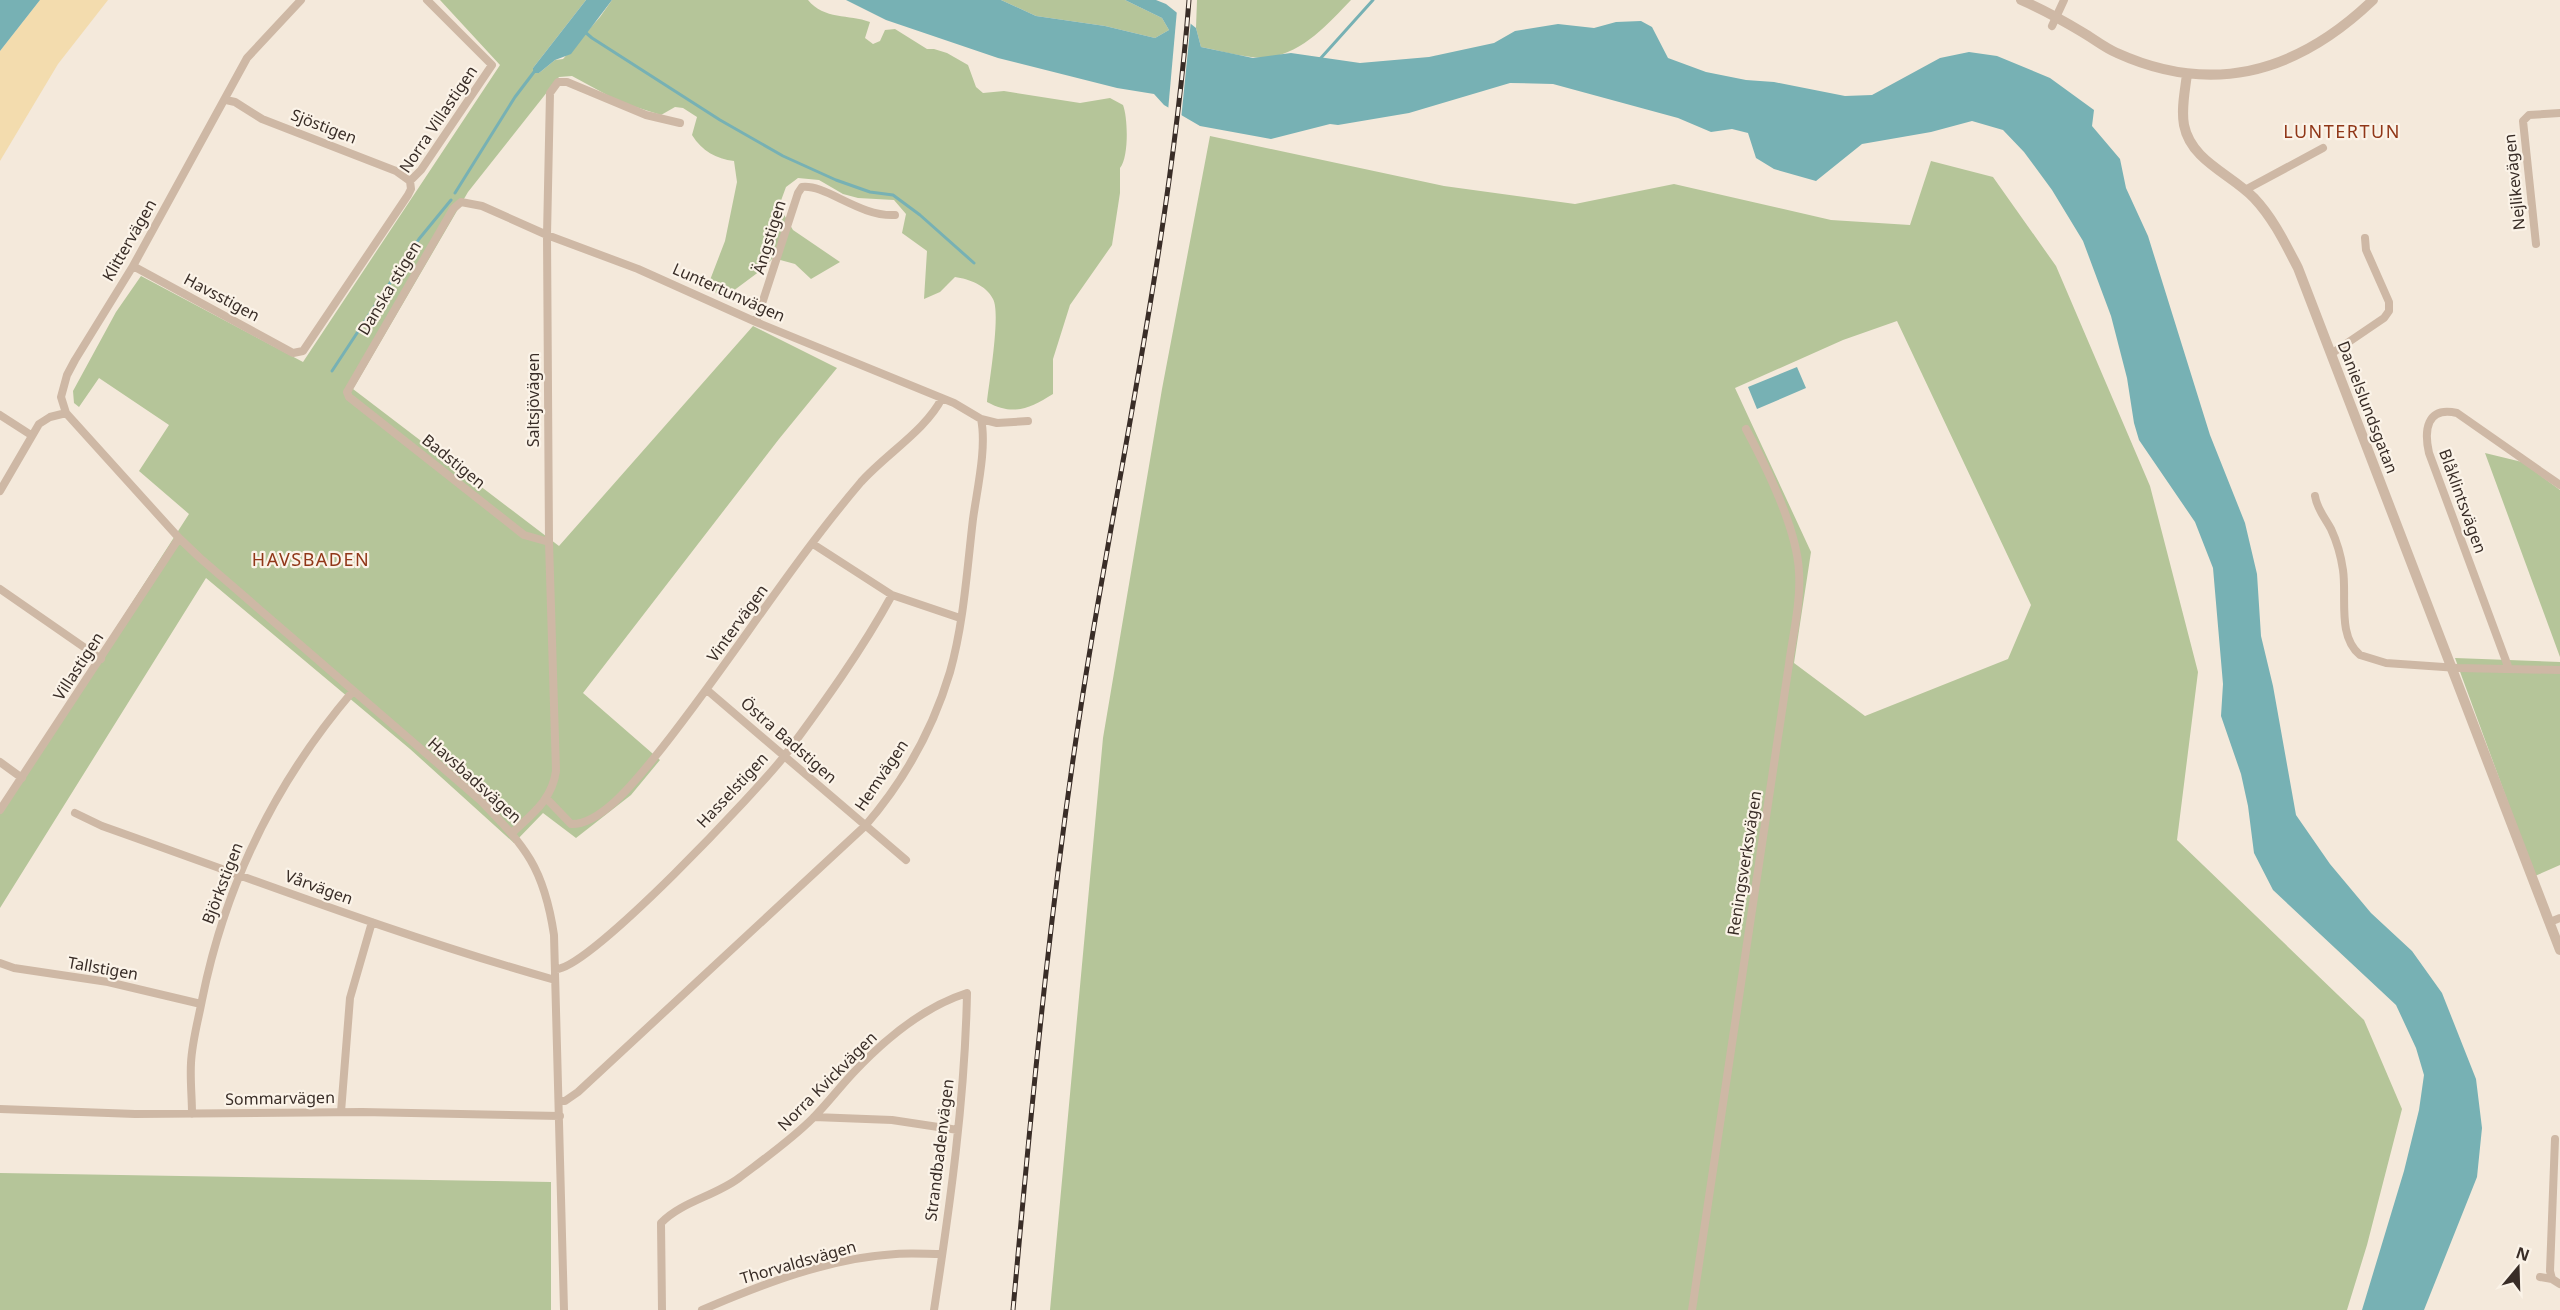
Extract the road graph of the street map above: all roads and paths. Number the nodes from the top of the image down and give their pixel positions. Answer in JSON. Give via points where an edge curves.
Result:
{"nodes":[{"id":1,"x":301,"y":0,"type":"edge"},
{"id":2,"x":427,"y":0,"type":"edge"},
{"id":3,"x":2021,"y":0,"type":"edge"},
{"id":4,"x":2064,"y":0,"type":"edge"},
{"id":5,"x":2373,"y":0,"type":"edge"},
{"id":6,"x":2054,"y":22,"type":"junction"},
{"id":7,"x":2187,"y":74,"type":"junction"},
{"id":8,"x":226,"y":100,"type":"junction"},
{"id":9,"x":2560,"y":113,"type":"edge"},
{"id":10,"x":680,"y":123,"type":"dead end"},
{"id":11,"x":2322,"y":148,"type":"dead end"},
{"id":12,"x":410,"y":181,"type":"junction"},
{"id":13,"x":2245,"y":190,"type":"junction"},
{"id":14,"x":461,"y":202,"type":"joint"},
{"id":15,"x":895,"y":215,"type":"dead end"},
{"id":16,"x":547,"y":235,"type":"junction"},
{"id":17,"x":2365,"y":238,"type":"dead end"},
{"id":18,"x":2536,"y":244,"type":"dead end"},
{"id":19,"x":133,"y":266,"type":"junction"},
{"id":20,"x":756,"y":322,"type":"junction"},
{"id":21,"x":297,"y":353,"type":"joint"},
{"id":22,"x":2331,"y":354,"type":"junction"},
{"id":23,"x":347,"y":392,"type":"joint"},
{"id":24,"x":942,"y":398,"type":"junction"},
{"id":25,"x":66,"y":413,"type":"junction"},
{"id":26,"x":0,"y":415,"type":"edge"},
{"id":27,"x":981,"y":419,"type":"junction"},
{"id":28,"x":1028,"y":421,"type":"dead end"},
{"id":29,"x":1746,"y":429,"type":"dead end"},
{"id":30,"x":31,"y":435,"type":"junction"},
{"id":31,"x":2560,"y":485,"type":"edge"},
{"id":32,"x":0,"y":491,"type":"edge"},
{"id":33,"x":2315,"y":496,"type":"dead end"},
{"id":34,"x":179,"y":538,"type":"junction"},
{"id":35,"x":549,"y":542,"type":"junction"},
{"id":36,"x":813,"y":544,"type":"junction"},
{"id":37,"x":0,"y":589,"type":"edge"},
{"id":38,"x":892,"y":595,"type":"junction"},
{"id":39,"x":960,"y":618,"type":"junction"},
{"id":40,"x":101,"y":659,"type":"junction"},
{"id":41,"x":2452,"y":668,"type":"junction"},
{"id":42,"x":2509,"y":669,"type":"junction"},
{"id":43,"x":2560,"y":670,"type":"edge"},
{"id":44,"x":707,"y":690,"type":"junction"},
{"id":45,"x":353,"y":691,"type":"junction"},
{"id":46,"x":784,"y":755,"type":"junction"},
{"id":47,"x":0,"y":762,"type":"edge"},
{"id":48,"x":21,"y":778,"type":"junction"},
{"id":49,"x":546,"y":798,"type":"junction"},
{"id":50,"x":0,"y":810,"type":"edge"},
{"id":51,"x":75,"y":813,"type":"dead end"},
{"id":52,"x":865,"y":826,"type":"junction"},
{"id":53,"x":512,"y":833,"type":"junction"},
{"id":54,"x":906,"y":860,"type":"dead end"},
{"id":55,"x":239,"y":874,"type":"junction"},
{"id":56,"x":2555,"y":920,"type":"edge"},
{"id":57,"x":372,"y":922,"type":"junction"},
{"id":58,"x":2560,"y":950,"type":"edge"},
{"id":59,"x":0,"y":963,"type":"edge"},
{"id":60,"x":556,"y":969,"type":"junction"},
{"id":61,"x":555,"y":980,"type":"junction"},
{"id":62,"x":967,"y":993,"type":"joint"},
{"id":63,"x":201,"y":1004,"type":"junction"},
{"id":64,"x":559,"y":1101,"type":"junction"},
{"id":65,"x":0,"y":1109,"type":"edge"},
{"id":66,"x":341,"y":1112,"type":"junction"},
{"id":67,"x":192,"y":1114,"type":"junction"},
{"id":68,"x":560,"y":1116,"type":"junction"},
{"id":69,"x":814,"y":1117,"type":"junction"},
{"id":70,"x":958,"y":1130,"type":"junction"},
{"id":71,"x":2555,"y":1139,"type":"dead end"},
{"id":72,"x":942,"y":1254,"type":"junction"},
{"id":73,"x":2540,"y":1277,"type":"dead end"},
{"id":74,"x":2556,"y":1282,"type":"edge"},
{"id":75,"x":564,"y":1310,"type":"edge"},
{"id":76,"x":662,"y":1310,"type":"edge"},
{"id":77,"x":702,"y":1310,"type":"edge"},
{"id":78,"x":934,"y":1310,"type":"edge"},
{"id":79,"x":1692,"y":1310,"type":"edge"}],
"edges":[{"from":1,"to":8,"type":"street","name":"Klittervägen","via":[[247,58]]},
{"from":2,"to":12,"type":"street","name":"Norra Villastigen","via":[[492,65]]},
{"from":3,"to":6,"type":"street"},
{"from":4,"to":6,"type":"street"},
{"from":5,"to":7,"type":"street","via":[[2336,31],[2261,69],[2213,76]]},
{"from":6,"to":7,"type":"street","via":[[2115,52]]},
{"from":7,"to":13,"type":"street","name":"Danielslundsgatan","via":[[2183,114],[2187,136],[2203,158]]},
{"from":8,"to":12,"type":"street","name":"Sjöstigen","via":[[262,119],[396,171]]},
{"from":8,"to":19,"type":"street","name":"Klittervägen"},
{"from":9,"to":18,"type":"street","name":"Nejlikevägen","via":[[2529,115],[2523,120]]},
{"from":10,"to":16,"type":"street","name":"Saltsjövägen","via":[[646,115],[567,82],[558,82],[550,98]]},
{"from":11,"to":13,"type":"street"},
{"from":12,"to":21,"type":"street","name":"Norra Villastigen","via":[[408,195],[303,351]]},
{"from":13,"to":22,"type":"street","name":"Danielslundsgatan","via":[[2261,205],[2287,246]]},
{"from":14,"to":16,"type":"street","name":"Luntertunvägen","via":[[482,206]]},
{"from":14,"to":23,"type":"street","name":"Danska stigen"},
{"from":15,"to":20,"type":"street","name":"Ängstigen","via":[[881,216],[817,189],[802,187]]},
{"from":16,"to":20,"type":"street","name":"Luntertunvägen","via":[[638,269]]},
{"from":16,"to":35,"type":"street","name":"Saltsjövägen"},
{"from":17,"to":22,"type":"street","via":[[2389,311]]},
{"from":19,"to":21,"type":"street","name":"Havsstigen"},
{"from":19,"to":25,"type":"street","name":"Klittervägen","via":[[67,375],[61,397]]},
{"from":20,"to":24,"type":"street","name":"Luntertunvägen"},
{"from":22,"to":41,"type":"street","name":"Danielslundsgatan"},
{"from":23,"to":35,"type":"street","name":"Badstigen","via":[[524,535]]},
{"from":24,"to":27,"type":"street","name":"Luntertunvägen"},
{"from":24,"to":36,"type":"street","name":"Vintervägen","via":[[924,423],[861,483]]},
{"from":25,"to":30,"type":"street","via":[[50,417]]},
{"from":25,"to":34,"type":"street","name":"Havsbadsvägen"},
{"from":26,"to":30,"type":"street"},
{"from":27,"to":28,"type":"street","via":[[997,423]]},
{"from":27,"to":39,"type":"street","name":"Hemvägen","via":[[980,464]]},
{"from":29,"to":79,"type":"street","name":"Reningsverksvägen","via":[[1764,462],[1796,544],[1799,573],[1789,664]]},
{"from":30,"to":32,"type":"street"},
{"from":31,"to":42,"type":"street","name":"Blåklintsvägen","via":[[2457,413],[2440,413],[2429,422],[2426,434],[2430,453]]},
{"from":33,"to":41,"type":"street","via":[[2339,549],[2348,637],[2355,651],[2366,659],[2386,663]]},
{"from":34,"to":40,"type":"street","name":"Villastigen"},
{"from":34,"to":45,"type":"street","name":"Havsbadsvägen"},
{"from":35,"to":49,"type":"street","name":"Saltsjövägen","via":[[556,771]]},
{"from":36,"to":38,"type":"street"},
{"from":36,"to":44,"type":"street","name":"Vintervägen"},
{"from":37,"to":40,"type":"street"},
{"from":38,"to":39,"type":"street"},
{"from":38,"to":46,"type":"street","name":"Hasselstigen"},
{"from":39,"to":52,"type":"street","name":"Hemvägen","via":[[950,670],[925,736],[892,793]]},
{"from":40,"to":48,"type":"street","name":"Villastigen"},
{"from":41,"to":42,"type":"street"},
{"from":41,"to":56,"type":"street","name":"Danielslundsgatan"},
{"from":42,"to":43,"type":"street"},
{"from":44,"to":46,"type":"street","name":"Östra Badstigen"},
{"from":44,"to":49,"type":"street","name":"Vintervägen","via":[[640,775],[595,818],[571,824]]},
{"from":45,"to":53,"type":"street","name":"Havsbadsvägen"},
{"from":45,"to":55,"type":"street","name":"Björkstigen","via":[[328,720],[279,792]]},
{"from":46,"to":52,"type":"street","name":"Östra Badstigen"},
{"from":46,"to":60,"type":"street","name":"Hasselstigen","via":[[612,934],[564,969]]},
{"from":47,"to":48,"type":"street"},
{"from":48,"to":50,"type":"street","name":"Villastigen"},
{"from":49,"to":53,"type":"street","name":"Saltsjövägen"},
{"from":51,"to":55,"type":"street","name":"Vårvägen"},
{"from":52,"to":54,"type":"street","name":"Östra Badstigen"},
{"from":52,"to":64,"type":"street","name":"Hemvägen","via":[[578,1092]]},
{"from":53,"to":60,"type":"street","name":"Havsbadsvägen","via":[[540,876],[546,894]]},
{"from":55,"to":57,"type":"street","name":"Vårvägen"},
{"from":55,"to":63,"type":"street","name":"Björkstigen","via":[[217,937]]},
{"from":56,"to":58,"type":"street","name":"Danielslundsgatan"},
{"from":57,"to":61,"type":"street","name":"Vårvägen"},
{"from":57,"to":66,"type":"street","via":[[350,998]]},
{"from":59,"to":63,"type":"street","name":"Tallstigen"},
{"from":60,"to":61,"type":"street","name":"Havsbadsvägen"},
{"from":61,"to":64,"type":"street","name":"Havsbadsvägen"},
{"from":62,"to":69,"type":"street","name":"Norra Kvickvägen","via":[[932,1007],[903,1028],[854,1072]]},
{"from":62,"to":70,"type":"street","name":"Strandbadenvägen"},
{"from":63,"to":67,"type":"street","name":"Björkstigen","via":[[191,1064]]},
{"from":64,"to":68,"type":"street","name":"Havsbadsvägen"},
{"from":65,"to":67,"type":"street","name":"Sommarvägen"},
{"from":66,"to":67,"type":"street","name":"Sommarvägen"},
{"from":66,"to":68,"type":"street","name":"Sommarvägen"},
{"from":68,"to":75,"type":"street","name":"Havsbadsvägen"},
{"from":69,"to":70,"type":"street","via":[[892,1119]]},
{"from":69,"to":76,"type":"street","name":"Norra Kvickvägen","via":[[725,1188],[661,1223]]},
{"from":70,"to":72,"type":"street","name":"Strandbadenvägen"},
{"from":71,"to":74,"type":"street","via":[[2550,1271]]},
{"from":72,"to":77,"type":"street","name":"Thorvaldsvägen","via":[[848,1260],[763,1284]]},
{"from":72,"to":78,"type":"street","name":"Strandbadenvägen"},
{"from":73,"to":74,"type":"street"}]}
